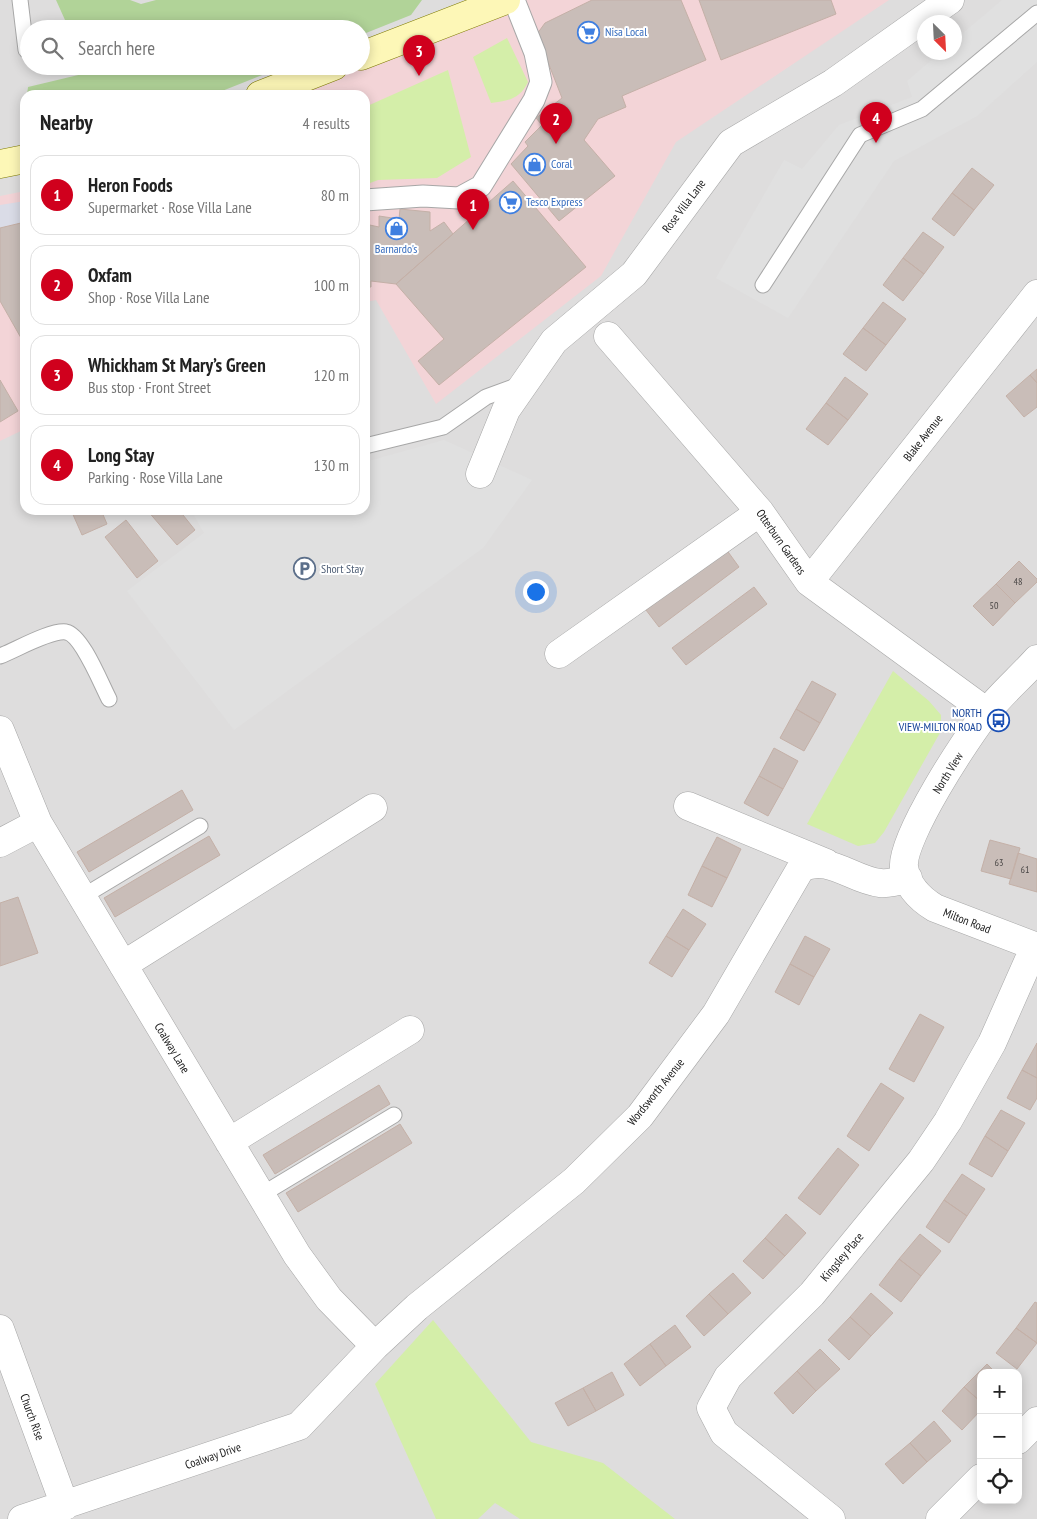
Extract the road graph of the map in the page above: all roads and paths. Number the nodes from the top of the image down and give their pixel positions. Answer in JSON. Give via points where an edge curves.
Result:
{"nodes":[{"id":1,"x":20,"y":0,"type":"edge"},
{"id":2,"x":506,"y":0,"type":"edge"},
{"id":3,"x":514,"y":0,"type":"edge"},
{"id":4,"x":950,"y":0,"type":"edge"},
{"id":5,"x":1037,"y":13,"type":"edge"},
{"id":6,"x":22,"y":20,"type":"edge"},
{"id":7,"x":370,"y":53,"type":"edge"},
{"id":8,"x":311,"y":75,"type":"edge"},
{"id":9,"x":273,"y":90,"type":"edge"},
{"id":10,"x":20,"y":160,"type":"edge"},
{"id":11,"x":0,"y":164,"type":"edge"},
{"id":12,"x":370,"y":200,"type":"edge"},
{"id":13,"x":763,"y":284,"type":"dead end"},
{"id":14,"x":1037,"y":294,"type":"edge"},
{"id":15,"x":608,"y":336,"type":"dead end"},
{"id":16,"x":526,"y":382,"type":"junction"},
{"id":17,"x":370,"y":445,"type":"edge"},
{"id":18,"x":480,"y":474,"type":"dead end"},
{"id":19,"x":760,"y":512,"type":"junction"},
{"id":20,"x":809,"y":582,"type":"junction"},
{"id":21,"x":559,"y":654,"type":"dead end"},
{"id":22,"x":0,"y":656,"type":"edge"},
{"id":23,"x":1037,"y":659,"type":"edge"},
{"id":24,"x":109,"y":699,"type":"dead end"},
{"id":25,"x":987,"y":712,"type":"junction"},
{"id":26,"x":0,"y":730,"type":"edge"},
{"id":27,"x":688,"y":806,"type":"dead end"},
{"id":28,"x":373,"y":808,"type":"dead end"},
{"id":29,"x":38,"y":823,"type":"junction"},
{"id":30,"x":200,"y":826,"type":"dead end"},
{"id":31,"x":0,"y":843,"type":"edge"},
{"id":32,"x":826,"y":863,"type":"junction"},
{"id":33,"x":908,"y":878,"type":"junction"},
{"id":34,"x":82,"y":897,"type":"junction"},
{"id":35,"x":1036,"y":947,"type":"edge"},
{"id":36,"x":122,"y":966,"type":"junction"},
{"id":37,"x":410,"y":1030,"type":"dead end"},
{"id":38,"x":394,"y":1115,"type":"dead end"},
{"id":39,"x":229,"y":1142,"type":"junction"},
{"id":40,"x":261,"y":1195,"type":"junction"},
{"id":41,"x":0,"y":1329,"type":"edge"},
{"id":42,"x":375,"y":1346,"type":"junction"},
{"id":43,"x":1037,"y":1421,"type":"edge"},
{"id":44,"x":1022,"y":1436,"type":"edge"},
{"id":45,"x":977,"y":1482,"type":"edge"},
{"id":46,"x":65,"y":1506,"type":"junction"},
{"id":47,"x":22,"y":1519,"type":"edge"},
{"id":48,"x":831,"y":1519,"type":"edge"},
{"id":49,"x":940,"y":1519,"type":"edge"}],
"edges":[{"from":1,"to":6,"type":"lane"},
{"from":2,"to":7,"type":"main road"},
{"from":3,"to":12,"type":"street","via":[[535,53],[541,82],[529,108],[481,186],[459,198],[423,196]]},
{"from":4,"to":16,"type":"street","name":"Rose Villa Lane","via":[[833,83],[731,143],[634,274],[554,341]]},
{"from":5,"to":13,"type":"lane","via":[[922,109],[860,135]]},
{"from":8,"to":9,"type":"main road"},
{"from":10,"to":11,"type":"main road"},
{"from":14,"to":20,"type":"street","name":"Blake Avenue"},
{"from":15,"to":19,"type":"street","name":"Otterburn Gardens"},
{"from":16,"to":17,"type":"lane","via":[[486,397],[443,427]]},
{"from":16,"to":18,"type":"street","name":"Rose Villa Lane","via":[[506,410]]},
{"from":19,"to":20,"type":"street","name":"Otterburn Gardens"},
{"from":19,"to":21,"type":"street"},
{"from":20,"to":25,"type":"street","name":"Otterburn Gardens"},
{"from":22,"to":24,"type":"lane","via":[[56,632],[67,632],[78,639]]},
{"from":23,"to":25,"type":"street","name":"North View"},
{"from":25,"to":33,"type":"street","name":"North View","via":[[941,781],[907,849],[904,866]]},
{"from":26,"to":29,"type":"street","name":"Coalway Lane"},
{"from":27,"to":32,"type":"street"},
{"from":28,"to":36,"type":"street"},
{"from":29,"to":31,"type":"street"},
{"from":29,"to":34,"type":"street","name":"Coalway Lane"},
{"from":30,"to":34,"type":"lane"},
{"from":32,"to":33,"type":"street","via":[[881,883]]},
{"from":32,"to":42,"type":"street","name":"Wordsworth Avenue","via":[[808,864],[796,874],[716,1014],[640,1116],[574,1181],[417,1307]]},
{"from":33,"to":35,"type":"street","name":"Milton Road","via":[[921,899],[943,912]]},
{"from":34,"to":36,"type":"street","name":"Coalway Lane"},
{"from":35,"to":48,"type":"street","name":"Kingsley Place","via":[[992,1043],[948,1121],[921,1161],[812,1294],[728,1377],[711,1408],[724,1433]]},
{"from":36,"to":39,"type":"street","name":"Coalway Lane"},
{"from":37,"to":39,"type":"street"},
{"from":38,"to":40,"type":"lane"},
{"from":39,"to":40,"type":"street","name":"Coalway Lane"},
{"from":40,"to":42,"type":"street","name":"Coalway Lane","via":[[296,1255],[324,1292]]},
{"from":41,"to":46,"type":"street","name":"Church Rise"},
{"from":42,"to":46,"type":"street","name":"Coalway Drive","via":[[299,1426]]},
{"from":43,"to":44,"type":"street"},
{"from":45,"to":49,"type":"street"},
{"from":46,"to":47,"type":"street","name":"Coalway Drive"}]}
